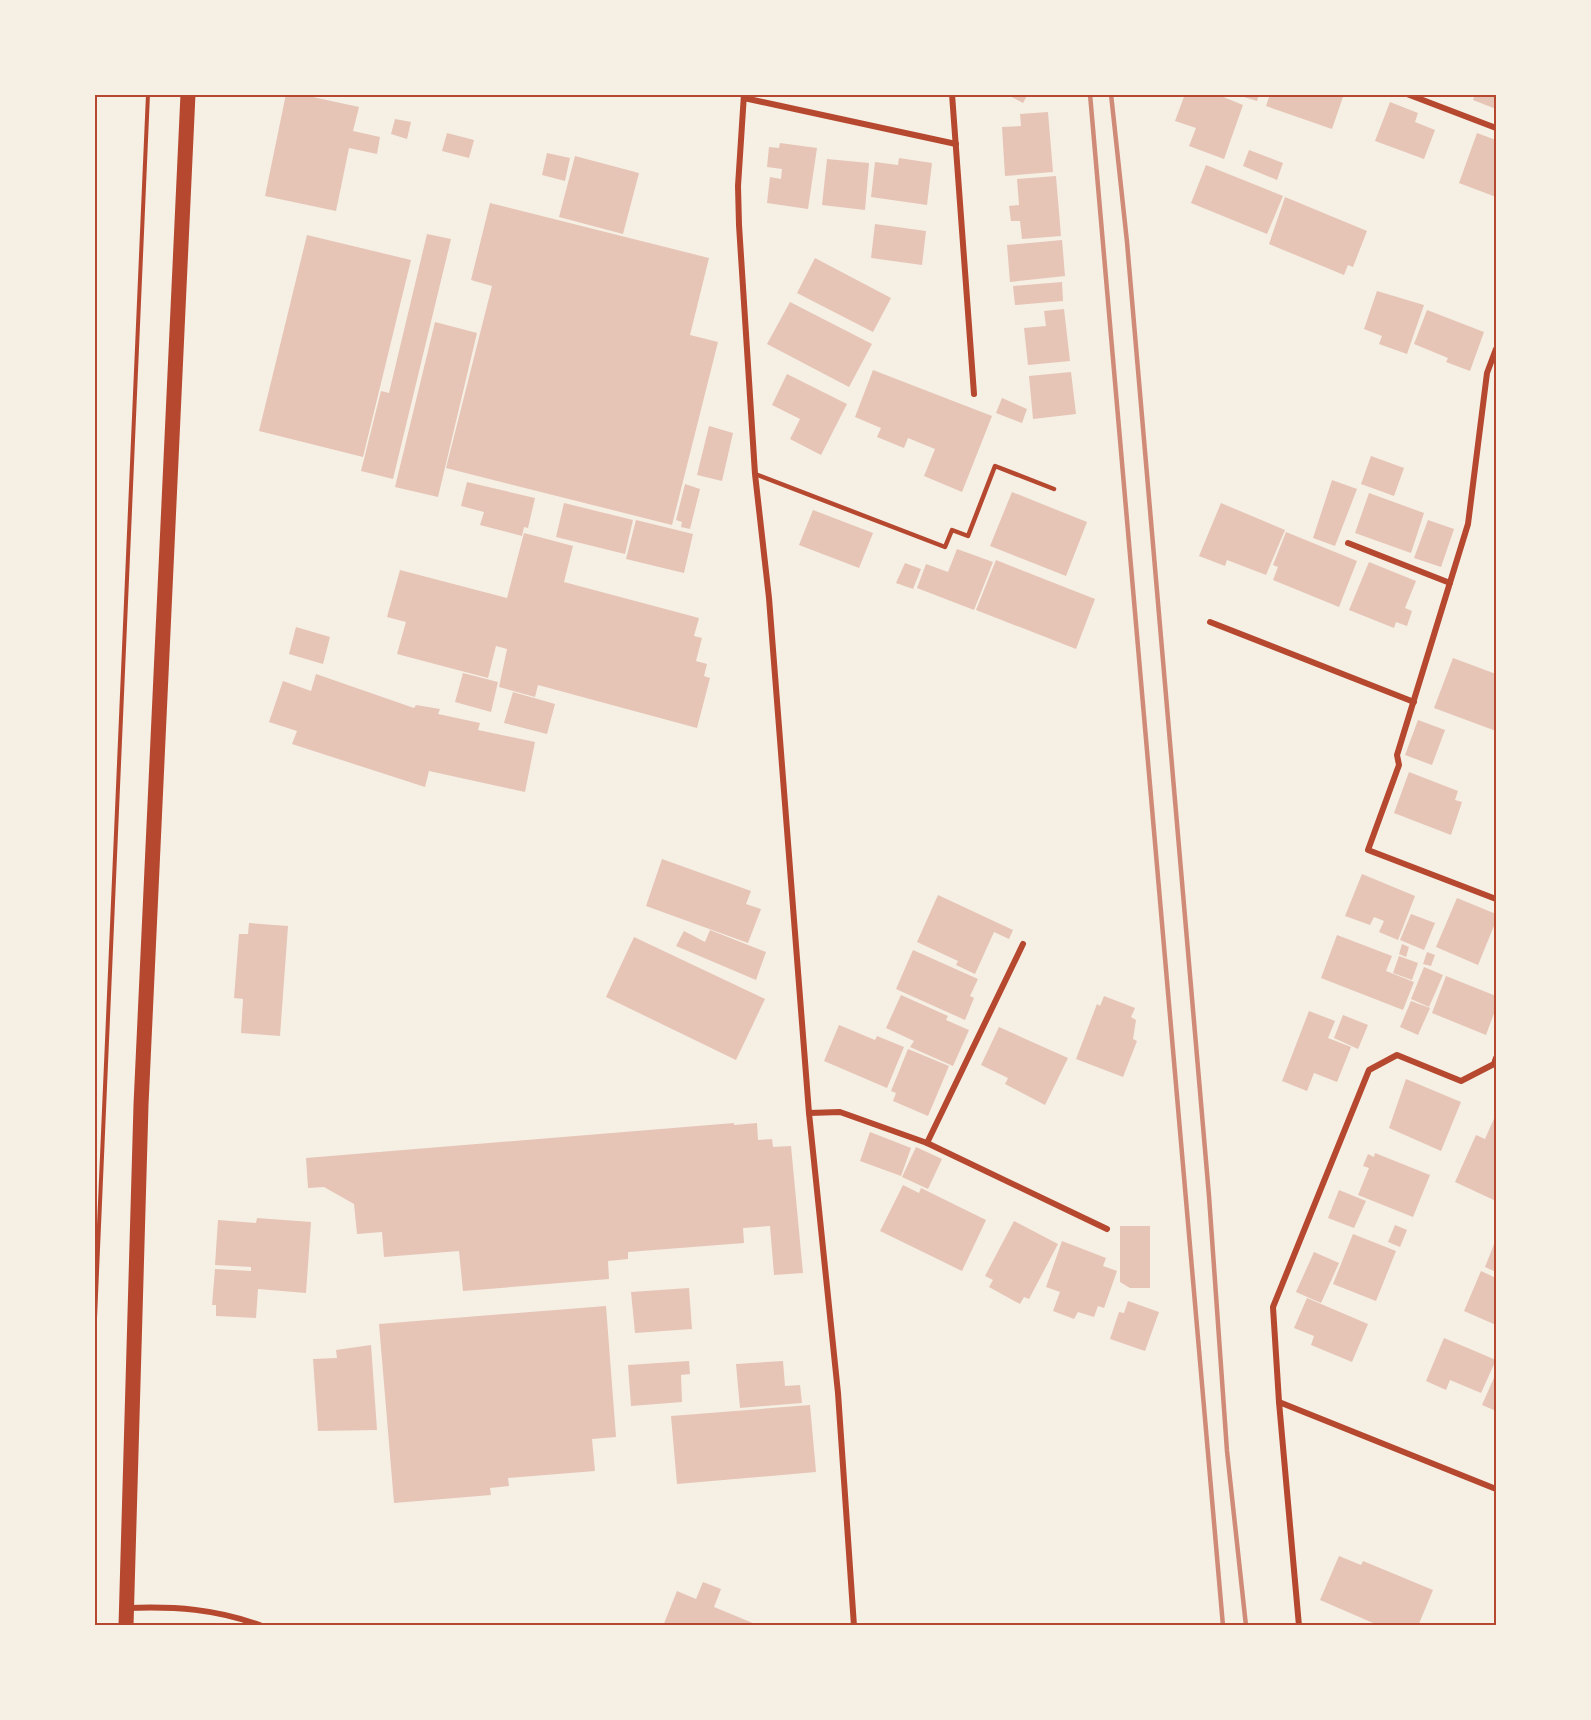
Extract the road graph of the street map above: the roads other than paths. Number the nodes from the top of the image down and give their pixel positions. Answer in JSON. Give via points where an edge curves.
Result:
{"nodes":[{"id":1,"x":188,"y":94,"type":"edge"},
{"id":2,"x":952,"y":94,"type":"edge"},
{"id":3,"x":1407,"y":94,"type":"edge"},
{"id":4,"x":744,"y":96,"type":"edge"},
{"id":5,"x":1497,"y":128,"type":"edge"},
{"id":6,"x":956,"y":144,"type":"junction"},
{"id":7,"x":1497,"y":350,"type":"edge"},
{"id":8,"x":974,"y":394,"type":"dead end"},
{"id":9,"x":755,"y":474,"type":"junction"},
{"id":10,"x":1054,"y":489,"type":"dead end"},
{"id":11,"x":1348,"y":543,"type":"dead end"},
{"id":12,"x":1450,"y":583,"type":"junction"},
{"id":13,"x":1210,"y":622,"type":"dead end"},
{"id":14,"x":1414,"y":702,"type":"junction"},
{"id":15,"x":1497,"y":899,"type":"edge"},
{"id":16,"x":1023,"y":944,"type":"dead end"},
{"id":17,"x":1497,"y":1058,"type":"edge"},
{"id":18,"x":809,"y":1113,"type":"junction"},
{"id":19,"x":927,"y":1143,"type":"junction"},
{"id":20,"x":1107,"y":1229,"type":"dead end"},
{"id":21,"x":1279,"y":1402,"type":"junction"},
{"id":22,"x":1497,"y":1489,"type":"edge"},
{"id":23,"x":127,"y":1608,"type":"junction"},
{"id":24,"x":126,"y":1626,"type":"edge"},
{"id":25,"x":262,"y":1626,"type":"edge"},
{"id":26,"x":854,"y":1626,"type":"edge"},
{"id":27,"x":1299,"y":1626,"type":"edge"}],
"edges":[{"from":1,"to":23,"type":"main road","via":[[141,1105]]},
{"from":2,"to":6,"type":"street"},
{"from":3,"to":5,"type":"street"},
{"from":4,"to":6,"type":"street"},
{"from":4,"to":9,"type":"street","via":[[739,225]]},
{"from":6,"to":8,"type":"street"},
{"from":7,"to":12,"type":"street","via":[[1487,373],[1468,524]]},
{"from":9,"to":10,"type":"lane","via":[[945,547],[952,530],[968,536],[994,466]]},
{"from":9,"to":18,"type":"street","via":[[769,598]]},
{"from":11,"to":12,"type":"street"},
{"from":12,"to":14,"type":"street"},
{"from":13,"to":14,"type":"street"},
{"from":14,"to":15,"type":"street","via":[[1397,755],[1399,765],[1368,849]]},
{"from":16,"to":19,"type":"street"},
{"from":17,"to":21,"type":"street","via":[[1494,1064],[1461,1081],[1397,1055],[1369,1070],[1273,1307]]},
{"from":18,"to":19,"type":"street","via":[[840,1112]]},
{"from":18,"to":26,"type":"street","via":[[838,1393]]},
{"from":19,"to":20,"type":"street"},
{"from":21,"to":22,"type":"street"},
{"from":21,"to":27,"type":"street"},
{"from":23,"to":24,"type":"main road"},
{"from":23,"to":25,"type":"street","via":[[198,1609]]}]}
